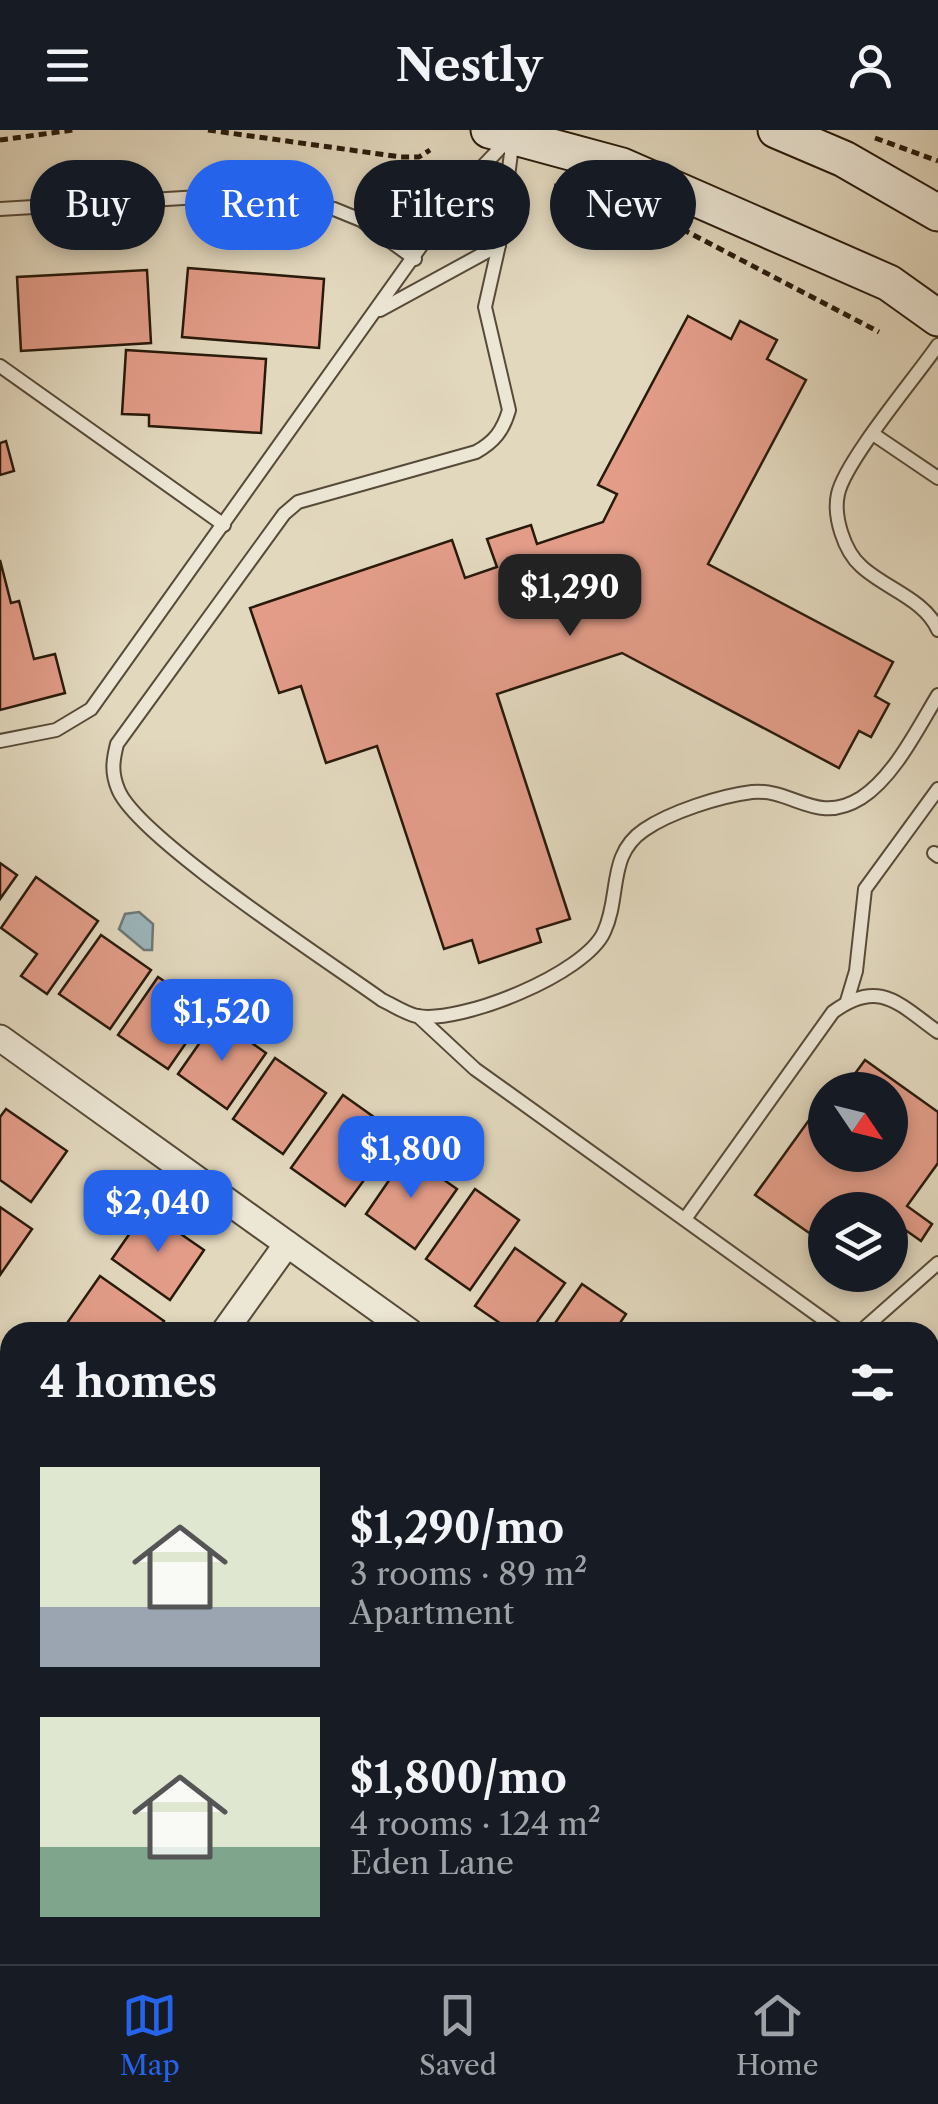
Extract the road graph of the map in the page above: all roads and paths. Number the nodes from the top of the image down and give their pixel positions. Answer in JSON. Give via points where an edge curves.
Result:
{"nodes":[{"id":1,"x":72,"y":130,"type":"edge"},
{"id":2,"x":208,"y":130,"type":"edge"},
{"id":3,"x":776,"y":130,"type":"edge"},
{"id":4,"x":506,"y":131,"type":"edge"},
{"id":5,"x":868,"y":135,"type":"dead end"},
{"id":6,"x":0,"y":140,"type":"edge"},
{"id":7,"x":430,"y":150,"type":"dead end"},
{"id":8,"x":504,"y":160,"type":"edge"},
{"id":9,"x":938,"y":161,"type":"edge"},
{"id":10,"x":0,"y":209,"type":"edge"},
{"id":11,"x":938,"y":214,"type":"edge"},
{"id":12,"x":696,"y":235,"type":"edge"},
{"id":13,"x":492,"y":250,"type":"edge"},
{"id":14,"x":498,"y":250,"type":"edge"},
{"id":15,"x":414,"y":259,"type":"junction"},
{"id":16,"x":374,"y":314,"type":"junction"},
{"id":17,"x":938,"y":318,"type":"edge"},
{"id":18,"x":879,"y":332,"type":"dead end"},
{"id":19,"x":938,"y":345,"type":"edge"},
{"id":20,"x":2,"y":373,"type":"edge"},
{"id":21,"x":873,"y":434,"type":"junction"},
{"id":22,"x":938,"y":478,"type":"edge"},
{"id":23,"x":224,"y":525,"type":"junction"},
{"id":24,"x":938,"y":630,"type":"edge"},
{"id":25,"x":938,"y":695,"type":"edge"},
{"id":26,"x":0,"y":741,"type":"edge"},
{"id":27,"x":938,"y":790,"type":"edge"},
{"id":28,"x":847,"y":1001,"type":"junction"},
{"id":29,"x":418,"y":1016,"type":"junction"},
{"id":30,"x":938,"y":1032,"type":"edge"},
{"id":31,"x":0,"y":1038,"type":"edge"},
{"id":32,"x":685,"y":1220,"type":"junction"},
{"id":33,"x":287,"y":1244,"type":"junction"},
{"id":34,"x":938,"y":1262,"type":"edge"},
{"id":35,"x":231,"y":1322,"type":"edge"},
{"id":36,"x":396,"y":1322,"type":"edge"},
{"id":37,"x":827,"y":1322,"type":"edge"},
{"id":38,"x":871,"y":1322,"type":"edge"}],
"edges":[{"from":1,"to":6,"type":"path"},
{"from":2,"to":7,"type":"path","via":[[401,158]]},
{"from":3,"to":11,"type":"main road","via":[[844,158]]},
{"from":4,"to":8,"type":"lane"},
{"from":4,"to":15,"type":"lane"},
{"from":4,"to":17,"type":"main road","via":[[640,174],[889,284]]},
{"from":5,"to":9,"type":"path"},
{"from":10,"to":15,"type":"lane","via":[[200,197],[334,210],[361,220]]},
{"from":12,"to":18,"type":"path"},
{"from":13,"to":16,"type":"lane"},
{"from":14,"to":29,"type":"lane","via":[[485,307],[510,410],[504,427],[476,452],[298,502],[284,514],[130,724],[112,764],[118,792],[162,841],[382,1000]]},
{"from":15,"to":16,"type":"lane"},
{"from":16,"to":23,"type":"lane"},
{"from":19,"to":21,"type":"lane"},
{"from":20,"to":23,"type":"lane"},
{"from":21,"to":22,"type":"lane"},
{"from":21,"to":24,"type":"lane","via":[[838,493],[840,528],[859,565],[920,608]]},
{"from":23,"to":26,"type":"lane","via":[[91,709],[56,730]]},
{"from":25,"to":29,"type":"lane","via":[[881,780],[861,798],[812,809],[753,792],[647,827],[620,854],[606,931],[574,968],[451,1013]]},
{"from":27,"to":28,"type":"lane","via":[[865,890]]},
{"from":28,"to":30,"type":"lane","via":[[874,994],[891,999]]},
{"from":28,"to":32,"type":"lane"},
{"from":29,"to":32,"type":"lane","via":[[475,1069]]},
{"from":31,"to":33,"type":"street"},
{"from":32,"to":37,"type":"lane"},
{"from":33,"to":35,"type":"street"},
{"from":33,"to":36,"type":"street"},
{"from":34,"to":38,"type":"lane"}]}
